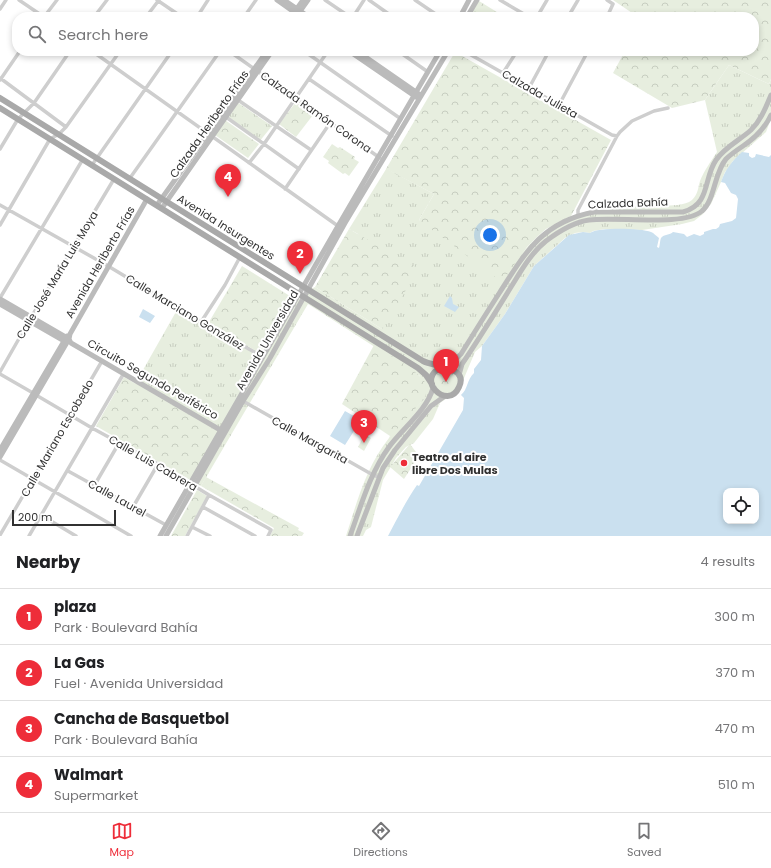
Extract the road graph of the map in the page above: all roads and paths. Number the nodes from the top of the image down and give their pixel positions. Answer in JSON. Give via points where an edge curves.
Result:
{"nodes":[{"id":1,"x":6,"y":0,"type":"edge"},
{"id":2,"x":19,"y":0,"type":"edge"},
{"id":3,"x":57,"y":0,"type":"edge"},
{"id":4,"x":107,"y":0,"type":"edge"},
{"id":5,"x":158,"y":0,"type":"edge"},
{"id":6,"x":208,"y":0,"type":"edge"},
{"id":7,"x":256,"y":0,"type":"edge"},
{"id":8,"x":277,"y":0,"type":"edge"},
{"id":9,"x":284,"y":0,"type":"edge"},
{"id":10,"x":303,"y":0,"type":"edge"},
{"id":11,"x":308,"y":0,"type":"edge"},
{"id":12,"x":325,"y":0,"type":"edge"},
{"id":13,"x":364,"y":0,"type":"edge"},
{"id":14,"x":369,"y":0,"type":"edge"},
{"id":15,"x":415,"y":0,"type":"edge"},
{"id":16,"x":478,"y":0,"type":"edge"},
{"id":17,"x":500,"y":0,"type":"edge"},
{"id":18,"x":546,"y":0,"type":"edge"},
{"id":19,"x":578,"y":0,"type":"edge"},
{"id":20,"x":608,"y":0,"type":"edge"},
{"id":21,"x":467,"y":1,"type":"edge"},
{"id":22,"x":0,"y":9,"type":"edge"},
{"id":23,"x":37,"y":12,"type":"edge"},
{"id":24,"x":48,"y":12,"type":"edge"},
{"id":25,"x":98,"y":12,"type":"edge"},
{"id":26,"x":150,"y":12,"type":"edge"},
{"id":27,"x":175,"y":12,"type":"edge"},
{"id":28,"x":200,"y":12,"type":"edge"},
{"id":29,"x":248,"y":12,"type":"edge"},
{"id":30,"x":294,"y":12,"type":"edge"},
{"id":31,"x":295,"y":12,"type":"edge"},
{"id":32,"x":298,"y":12,"type":"edge"},
{"id":33,"x":299,"y":12,"type":"edge"},
{"id":34,"x":343,"y":12,"type":"edge"},
{"id":35,"x":356,"y":12,"type":"edge"},
{"id":36,"x":387,"y":12,"type":"edge"},
{"id":37,"x":433,"y":12,"type":"edge"},
{"id":38,"x":462,"y":12,"type":"edge"},
{"id":39,"x":471,"y":12,"type":"edge"},
{"id":40,"x":520,"y":12,"type":"edge"},
{"id":41,"x":540,"y":12,"type":"edge"},
{"id":42,"x":571,"y":12,"type":"edge"},
{"id":43,"x":610,"y":12,"type":"edge"},
{"id":44,"x":16,"y":56,"type":"edge"},
{"id":45,"x":67,"y":56,"type":"edge"},
{"id":46,"x":99,"y":56,"type":"edge"},
{"id":47,"x":117,"y":56,"type":"edge"},
{"id":48,"x":168,"y":56,"type":"edge"},
{"id":49,"x":217,"y":56,"type":"edge"},
{"id":50,"x":236,"y":56,"type":"edge"},
{"id":51,"x":264,"y":56,"type":"edge"},
{"id":52,"x":268,"y":56,"type":"edge"},
{"id":53,"x":311,"y":56,"type":"edge"},
{"id":54,"x":324,"y":56,"type":"edge"},
{"id":55,"x":357,"y":56,"type":"edge"},
{"id":56,"x":364,"y":56,"type":"edge"},
{"id":57,"x":405,"y":56,"type":"edge"},
{"id":58,"x":437,"y":56,"type":"edge"},
{"id":59,"x":445,"y":56,"type":"edge"},
{"id":60,"x":473,"y":56,"type":"edge"},
{"id":61,"x":514,"y":56,"type":"edge"},
{"id":62,"x":546,"y":56,"type":"edge"},
{"id":63,"x":585,"y":56,"type":"edge"},
{"id":64,"x":320,"y":62,"type":"junction"},
{"id":65,"x":111,"y":64,"type":"junction"},
{"id":66,"x":256,"y":70,"type":"junction"},
{"id":67,"x":428,"y":72,"type":"junction"},
{"id":68,"x":503,"y":73,"type":"junction"},
{"id":69,"x":0,"y":79,"type":"edge"},
{"id":70,"x":309,"y":79,"type":"junction"},
{"id":71,"x":529,"y":88,"type":"junction"},
{"id":72,"x":145,"y":89,"type":"junction"},
{"id":73,"x":771,"y":95,"type":"edge"},
{"id":74,"x":418,"y":96,"type":"junction"},
{"id":75,"x":0,"y":98,"type":"edge"},
{"id":76,"x":296,"y":98,"type":"junction"},
{"id":77,"x":238,"y":100,"type":"junction"},
{"id":78,"x":34,"y":103,"type":"junction"},
{"id":79,"x":559,"y":105,"type":"junction"},
{"id":80,"x":0,"y":108,"type":"edge"},
{"id":81,"x":668,"y":108,"type":"dead end"},
{"id":82,"x":178,"y":112,"type":"junction"},
{"id":83,"x":25,"y":113,"type":"junction"},
{"id":84,"x":771,"y":115,"type":"edge"},
{"id":85,"x":226,"y":117,"type":"junction"},
{"id":86,"x":18,"y":118,"type":"junction"},
{"id":87,"x":401,"y":119,"type":"junction"},
{"id":88,"x":330,"y":123,"type":"junction"},
{"id":89,"x":276,"y":126,"type":"junction"},
{"id":90,"x":66,"y":127,"type":"junction"},
{"id":91,"x":58,"y":134,"type":"junction"},
{"id":92,"x":210,"y":136,"type":"junction"},
{"id":93,"x":392,"y":136,"type":"junction"},
{"id":94,"x":617,"y":136,"type":"junction"},
{"id":95,"x":50,"y":139,"type":"junction"},
{"id":96,"x":264,"y":144,"type":"junction"},
{"id":97,"x":0,"y":149,"type":"edge"},
{"id":98,"x":312,"y":150,"type":"junction"},
{"id":99,"x":96,"y":158,"type":"junction"},
{"id":100,"x":381,"y":158,"type":"junction"},
{"id":101,"x":83,"y":160,"type":"junction"},
{"id":102,"x":249,"y":163,"type":"junction"},
{"id":103,"x":92,"y":165,"type":"junction"},
{"id":104,"x":299,"y":169,"type":"junction"},
{"id":105,"x":130,"y":178,"type":"junction"},
{"id":106,"x":114,"y":179,"type":"junction"},
{"id":107,"x":285,"y":189,"type":"junction"},
{"id":108,"x":147,"y":199,"type":"junction"},
{"id":109,"x":164,"y":200,"type":"junction"},
{"id":110,"x":0,"y":205,"type":"edge"},
{"id":111,"x":159,"y":207,"type":"junction"},
{"id":112,"x":9,"y":210,"type":"junction"},
{"id":113,"x":640,"y":212,"type":"junction"},
{"id":114,"x":578,"y":216,"type":"junction"},
{"id":115,"x":641,"y":219,"type":"junction"},
{"id":116,"x":0,"y":225,"type":"edge"},
{"id":117,"x":338,"y":226,"type":"junction"},
{"id":118,"x":41,"y":228,"type":"junction"},
{"id":119,"x":73,"y":247,"type":"junction"},
{"id":120,"x":240,"y":257,"type":"junction"},
{"id":121,"x":108,"y":266,"type":"junction"},
{"id":122,"x":305,"y":288,"type":"junction"},
{"id":123,"x":301,"y":295,"type":"junction"},
{"id":124,"x":0,"y":298,"type":"edge"},
{"id":125,"x":0,"y":304,"type":"edge"},
{"id":126,"x":30,"y":319,"type":"junction"},
{"id":127,"x":201,"y":322,"type":"junction"},
{"id":128,"x":362,"y":324,"type":"junction"},
{"id":129,"x":357,"y":330,"type":"junction"},
{"id":130,"x":68,"y":339,"type":"junction"},
{"id":131,"x":263,"y":357,"type":"junction"},
{"id":132,"x":102,"y":361,"type":"junction"},
{"id":133,"x":445,"y":367,"type":"junction"},
{"id":134,"x":0,"y":373,"type":"edge"},
{"id":135,"x":124,"y":373,"type":"junction"},
{"id":136,"x":459,"y":374,"type":"junction"},
{"id":137,"x":432,"y":386,"type":"junction"},
{"id":138,"x":35,"y":394,"type":"junction"},
{"id":139,"x":445,"y":396,"type":"junction"},
{"id":140,"x":242,"y":402,"type":"junction"},
{"id":141,"x":70,"y":415,"type":"junction"},
{"id":142,"x":92,"y":428,"type":"junction"},
{"id":143,"x":222,"y":431,"type":"junction"},
{"id":144,"x":119,"y":443,"type":"junction"},
{"id":145,"x":0,"y":450,"type":"edge"},
{"id":146,"x":0,"y":459,"type":"edge"},
{"id":147,"x":158,"y":464,"type":"junction"},
{"id":148,"x":68,"y":471,"type":"junction"},
{"id":149,"x":373,"y":475,"type":"junction"},
{"id":150,"x":379,"y":477,"type":"junction"},
{"id":151,"x":33,"y":479,"type":"junction"},
{"id":152,"x":190,"y":483,"type":"junction"},
{"id":153,"x":94,"y":486,"type":"junction"},
{"id":154,"x":195,"y":487,"type":"junction"},
{"id":155,"x":55,"y":493,"type":"junction"},
{"id":156,"x":209,"y":495,"type":"junction"},
{"id":157,"x":133,"y":507,"type":"junction"},
{"id":158,"x":203,"y":507,"type":"junction"},
{"id":159,"x":40,"y":516,"type":"junction"},
{"id":160,"x":166,"y":525,"type":"junction"},
{"id":161,"x":192,"y":527,"type":"junction"},
{"id":162,"x":0,"y":535,"type":"edge"},
{"id":163,"x":29,"y":536,"type":"edge"},
{"id":164,"x":76,"y":536,"type":"edge"},
{"id":165,"x":131,"y":536,"type":"edge"},
{"id":166,"x":160,"y":536,"type":"edge"},
{"id":167,"x":166,"y":536,"type":"edge"},
{"id":168,"x":186,"y":536,"type":"edge"},
{"id":169,"x":210,"y":536,"type":"edge"},
{"id":170,"x":255,"y":536,"type":"edge"},
{"id":171,"x":268,"y":536,"type":"edge"},
{"id":172,"x":350,"y":536,"type":"edge"},
{"id":173,"x":357,"y":536,"type":"edge"}],
"edges":[{"from":1,"to":22,"type":"street"},
{"from":2,"to":23,"type":"street"},
{"from":3,"to":24,"type":"street"},
{"from":4,"to":25,"type":"street"},
{"from":5,"to":26,"type":"street"},
{"from":5,"to":27,"type":"street"},
{"from":6,"to":28,"type":"street"},
{"from":7,"to":29,"type":"street"},
{"from":8,"to":30,"type":"main road"},
{"from":9,"to":31,"type":"main road"},
{"from":10,"to":32,"type":"main road"},
{"from":11,"to":33,"type":"main road"},
{"from":12,"to":34,"type":"street"},
{"from":13,"to":35,"type":"street"},
{"from":14,"to":36,"type":"street"},
{"from":15,"to":37,"type":"street"},
{"from":16,"to":39,"type":"main road"},
{"from":17,"to":40,"type":"street"},
{"from":18,"to":41,"type":"street"},
{"from":19,"to":42,"type":"street"},
{"from":20,"to":43,"type":"street","via":[[614,4]]},
{"from":21,"to":38,"type":"main road"},
{"from":44,"to":69,"type":"street"},
{"from":45,"to":78,"type":"street"},
{"from":46,"to":65,"type":"street"},
{"from":47,"to":65,"type":"street"},
{"from":48,"to":72,"type":"street"},
{"from":49,"to":82,"type":"street"},
{"from":50,"to":66,"type":"street","name":"Calzada Ramón Corona"},
{"from":51,"to":66,"type":"main road","name":"Calzada Heriberto Frías"},
{"from":52,"to":66,"type":"main road","name":"Calzada Heriberto Frías"},
{"from":53,"to":64,"type":"street"},
{"from":54,"to":64,"type":"street"},
{"from":55,"to":74,"type":"main road"},
{"from":56,"to":74,"type":"main road"},
{"from":57,"to":67,"type":"street"},
{"from":58,"to":67,"type":"main road","name":"Avenida Universidad"},
{"from":59,"to":74,"type":"main road","name":"Avenida Universidad"},
{"from":60,"to":68,"type":"street","name":"Calzada Julieta"},
{"from":61,"to":68,"type":"street"},
{"from":62,"to":71,"type":"street"},
{"from":63,"to":79,"type":"street"},
{"from":64,"to":70,"type":"street"},
{"from":64,"to":87,"type":"street"},
{"from":65,"to":72,"type":"street"},
{"from":65,"to":90,"type":"street"},
{"from":66,"to":76,"type":"street","name":"Calzada Ramón Corona"},
{"from":66,"to":77,"type":"main road","name":"Calzada Heriberto Frías"},
{"from":66,"to":92,"type":"main road","name":"Calzada Heriberto Frías"},
{"from":67,"to":74,"type":"main road","name":"Avenida Universidad"},
{"from":68,"to":71,"type":"street","name":"Calzada Julieta"},
{"from":69,"to":78,"type":"street"},
{"from":70,"to":76,"type":"street"},
{"from":70,"to":93,"type":"street"},
{"from":71,"to":79,"type":"street","name":"Calzada Julieta"},
{"from":72,"to":82,"type":"street"},
{"from":72,"to":99,"type":"street"},
{"from":73,"to":113,"type":"main road","name":"Calzada Bahía","via":[[764,112],[752,129],[717,158],[703,198],[696,206],[683,212]]},
{"from":74,"to":87,"type":"main road","name":"Avenida Universidad"},
{"from":74,"to":100,"type":"main road","name":"Avenida Universidad"},
{"from":75,"to":83,"type":"main road","name":"Avenida Insurgentes"},
{"from":76,"to":88,"type":"street","name":"Calzada Ramón Corona"},
{"from":76,"to":89,"type":"street"},
{"from":77,"to":85,"type":"main road","name":"Calzada Heriberto Frías"},
{"from":77,"to":89,"type":"street"},
{"from":78,"to":83,"type":"street"},
{"from":78,"to":90,"type":"street"},
{"from":79,"to":94,"type":"street","name":"Calzada Julieta"},
{"from":80,"to":86,"type":"main road","name":"Avenida Insurgentes"},
{"from":81,"to":94,"type":"street","via":[[632,121]]},
{"from":82,"to":92,"type":"street"},
{"from":82,"to":105,"type":"street"},
{"from":83,"to":86,"type":"street"},
{"from":83,"to":91,"type":"main road","name":"Avenida Insurgentes"},
{"from":84,"to":115,"type":"main road","name":"Calzada Bahía","via":[[756,136],[723,163],[708,203],[697,215],[681,219]]},
{"from":85,"to":92,"type":"main road","name":"Calzada Heriberto Frías"},
{"from":85,"to":96,"type":"street"},
{"from":86,"to":95,"type":"main road","name":"Avenida Insurgentes"},
{"from":86,"to":97,"type":"street"},
{"from":87,"to":93,"type":"main road","name":"Avenida Universidad"},
{"from":88,"to":98,"type":"street"},
{"from":88,"to":100,"type":"street","name":"Calzada Ramón Corona"},
{"from":89,"to":96,"type":"street"},
{"from":89,"to":98,"type":"street"},
{"from":90,"to":91,"type":"street"},
{"from":91,"to":95,"type":"street"},
{"from":91,"to":99,"type":"main road","name":"Avenida Insurgentes"},
{"from":92,"to":102,"type":"street"},
{"from":92,"to":109,"type":"main road","name":"Calzada Heriberto Frías"},
{"from":93,"to":100,"type":"main road","name":"Avenida Universidad"},
{"from":94,"to":114,"type":"street","via":[[578,210]]},
{"from":95,"to":101,"type":"main road","name":"Avenida Insurgentes"},
{"from":95,"to":112,"type":"street"},
{"from":96,"to":102,"type":"street"},
{"from":96,"to":104,"type":"street"},
{"from":98,"to":104,"type":"street"},
{"from":99,"to":103,"type":"street"},
{"from":99,"to":105,"type":"main road","name":"Avenida Insurgentes"},
{"from":100,"to":117,"type":"main road","name":"Avenida Universidad"},
{"from":100,"to":122,"type":"main road","name":"Avenida Universidad"},
{"from":101,"to":103,"type":"main road","name":"Avenida Insurgentes"},
{"from":101,"to":118,"type":"street"},
{"from":102,"to":107,"type":"street"},
{"from":103,"to":106,"type":"main road","name":"Avenida Insurgentes"},
{"from":104,"to":107,"type":"street"},
{"from":105,"to":109,"type":"main road","name":"Avenida Insurgentes"},
{"from":106,"to":108,"type":"main road","name":"Avenida Insurgentes"},
{"from":106,"to":119,"type":"street","name":"Calle José María Luis Moya"},
{"from":107,"to":117,"type":"street"},
{"from":108,"to":111,"type":"main road","name":"Avenida Insurgentes"},
{"from":108,"to":121,"type":"main road","name":"Avenida Heriberto Frías"},
{"from":109,"to":111,"type":"main road","name":"Calzada Heriberto Frías"},
{"from":109,"to":122,"type":"main road","name":"Avenida Insurgentes"},
{"from":110,"to":112,"type":"street","name":"Calle Marciano González"},
{"from":111,"to":120,"type":"main road","name":"Avenida Insurgentes"},
{"from":112,"to":116,"type":"street"},
{"from":112,"to":118,"type":"street","name":"Calle Marciano González"},
{"from":113,"to":114,"type":"main road","name":"Calzada Bahía","via":[[609,211]]},
{"from":113,"to":115,"type":"main road"},
{"from":114,"to":133,"type":"main road","name":"Calzada Bahía","via":[[548,231],[524,254],[461,354]]},
{"from":115,"to":136,"type":"main road","name":"Calzada Bahía","via":[[606,218],[578,222],[546,241],[522,271],[462,364]]},
{"from":117,"to":122,"type":"main road","name":"Avenida Universidad"},
{"from":118,"to":119,"type":"street","name":"Calle Marciano González"},
{"from":118,"to":124,"type":"street"},
{"from":119,"to":121,"type":"street","name":"Calle Marciano González"},
{"from":119,"to":126,"type":"street","name":"Calle José María Luis Moya"},
{"from":120,"to":123,"type":"main road","name":"Avenida Insurgentes"},
{"from":120,"to":127,"type":"street"},
{"from":121,"to":127,"type":"street","name":"Calle Marciano González"},
{"from":121,"to":130,"type":"main road","name":"Avenida Heriberto Frías"},
{"from":122,"to":123,"type":"main road","name":"Avenida Universidad"},
{"from":122,"to":128,"type":"main road","name":"Avenida Insurgentes"},
{"from":123,"to":129,"type":"main road","name":"Avenida Insurgentes"},
{"from":123,"to":131,"type":"main road","name":"Avenida Universidad"},
{"from":123,"to":140,"type":"main road","name":"Avenida Universidad","via":[[270,358]]},
{"from":124,"to":126,"type":"main road"},
{"from":125,"to":126,"type":"main road"},
{"from":126,"to":130,"type":"main road","name":"Circuito Segundo Periférico"},
{"from":126,"to":134,"type":"street","name":"Calle José María Luis Moya"},
{"from":127,"to":131,"type":"street","name":"Calle Marciano González"},
{"from":128,"to":129,"type":"main road"},
{"from":128,"to":133,"type":"main road","name":"Avenida Insurgentes","via":[[423,361]]},
{"from":129,"to":137,"type":"main road","name":"Avenida Insurgentes","via":[[418,368],[426,375]]},
{"from":130,"to":132,"type":"main road","name":"Circuito Segundo Periférico"},
{"from":130,"to":138,"type":"main road","name":"Avenida Heriberto Frías"},
{"from":131,"to":143,"type":"main road","name":"Avenida Universidad"},
{"from":132,"to":135,"type":"main road","name":"Circuito Segundo Periférico"},
{"from":132,"to":141,"type":"street","name":"Calle Mariano Escobedo"},
{"from":133,"to":136,"type":"main road","via":[[454,369]]},
{"from":133,"to":137,"type":"main road","via":[[433,375]]},
{"from":134,"to":138,"type":"street","name":"Calle Luis Cabrera"},
{"from":135,"to":142,"type":"street"},
{"from":135,"to":143,"type":"main road","name":"Circuito Segundo Periférico"},
{"from":136,"to":139,"type":"main road","via":[[460,383],[457,391]]},
{"from":137,"to":139,"type":"main road","via":[[438,394]]},
{"from":137,"to":149,"type":"main road","via":[[429,400],[389,447]]},
{"from":138,"to":141,"type":"street","name":"Calle Luis Cabrera"},
{"from":138,"to":145,"type":"main road","name":"Avenida Heriberto Frías"},
{"from":138,"to":146,"type":"main road","name":"Avenida Heriberto Frías"},
{"from":139,"to":150,"type":"main road","via":[[431,406],[395,450]]},
{"from":140,"to":143,"type":"main road","name":"Avenida Universidad"},
{"from":140,"to":149,"type":"street","name":"Calle Margarita"},
{"from":141,"to":142,"type":"street","name":"Calle Luis Cabrera"},
{"from":141,"to":151,"type":"street","name":"Calle Mariano Escobedo"},
{"from":142,"to":144,"type":"street","name":"Calle Luis Cabrera"},
{"from":142,"to":148,"type":"street"},
{"from":143,"to":152,"type":"main road","name":"Avenida Universidad"},
{"from":143,"to":154,"type":"main road","name":"Avenida Universidad"},
{"from":144,"to":147,"type":"street","name":"Calle Luis Cabrera"},
{"from":144,"to":153,"type":"street"},
{"from":146,"to":151,"type":"street"},
{"from":147,"to":152,"type":"street","name":"Calle Luis Cabrera"},
{"from":147,"to":157,"type":"street"},
{"from":148,"to":153,"type":"street","name":"Calle Laurel"},
{"from":148,"to":155,"type":"street"},
{"from":149,"to":150,"type":"street","name":"Calle Margarita"},
{"from":149,"to":172,"type":"main road"},
{"from":150,"to":173,"type":"main road"},
{"from":151,"to":155,"type":"street"},
{"from":151,"to":162,"type":"street","name":"Calle Mariano Escobedo"},
{"from":152,"to":154,"type":"street","name":"Calle Luis Cabrera"},
{"from":152,"to":160,"type":"main road","name":"Avenida Universidad"},
{"from":153,"to":157,"type":"street","name":"Calle Laurel"},
{"from":154,"to":156,"type":"street","name":"Calle Luis Cabrera"},
{"from":154,"to":167,"type":"main road","name":"Avenida Universidad"},
{"from":155,"to":159,"type":"street"},
{"from":155,"to":165,"type":"street"},
{"from":156,"to":158,"type":"street"},
{"from":156,"to":171,"type":"street","name":"Calle Luis Cabrera","via":[[270,530]]},
{"from":157,"to":160,"type":"street","name":"Calle Laurel"},
{"from":158,"to":161,"type":"street"},
{"from":158,"to":170,"type":"street"},
{"from":159,"to":163,"type":"street"},
{"from":159,"to":164,"type":"street"},
{"from":160,"to":166,"type":"main road","name":"Avenida Universidad"},
{"from":161,"to":168,"type":"street"},
{"from":161,"to":169,"type":"street"}]}
